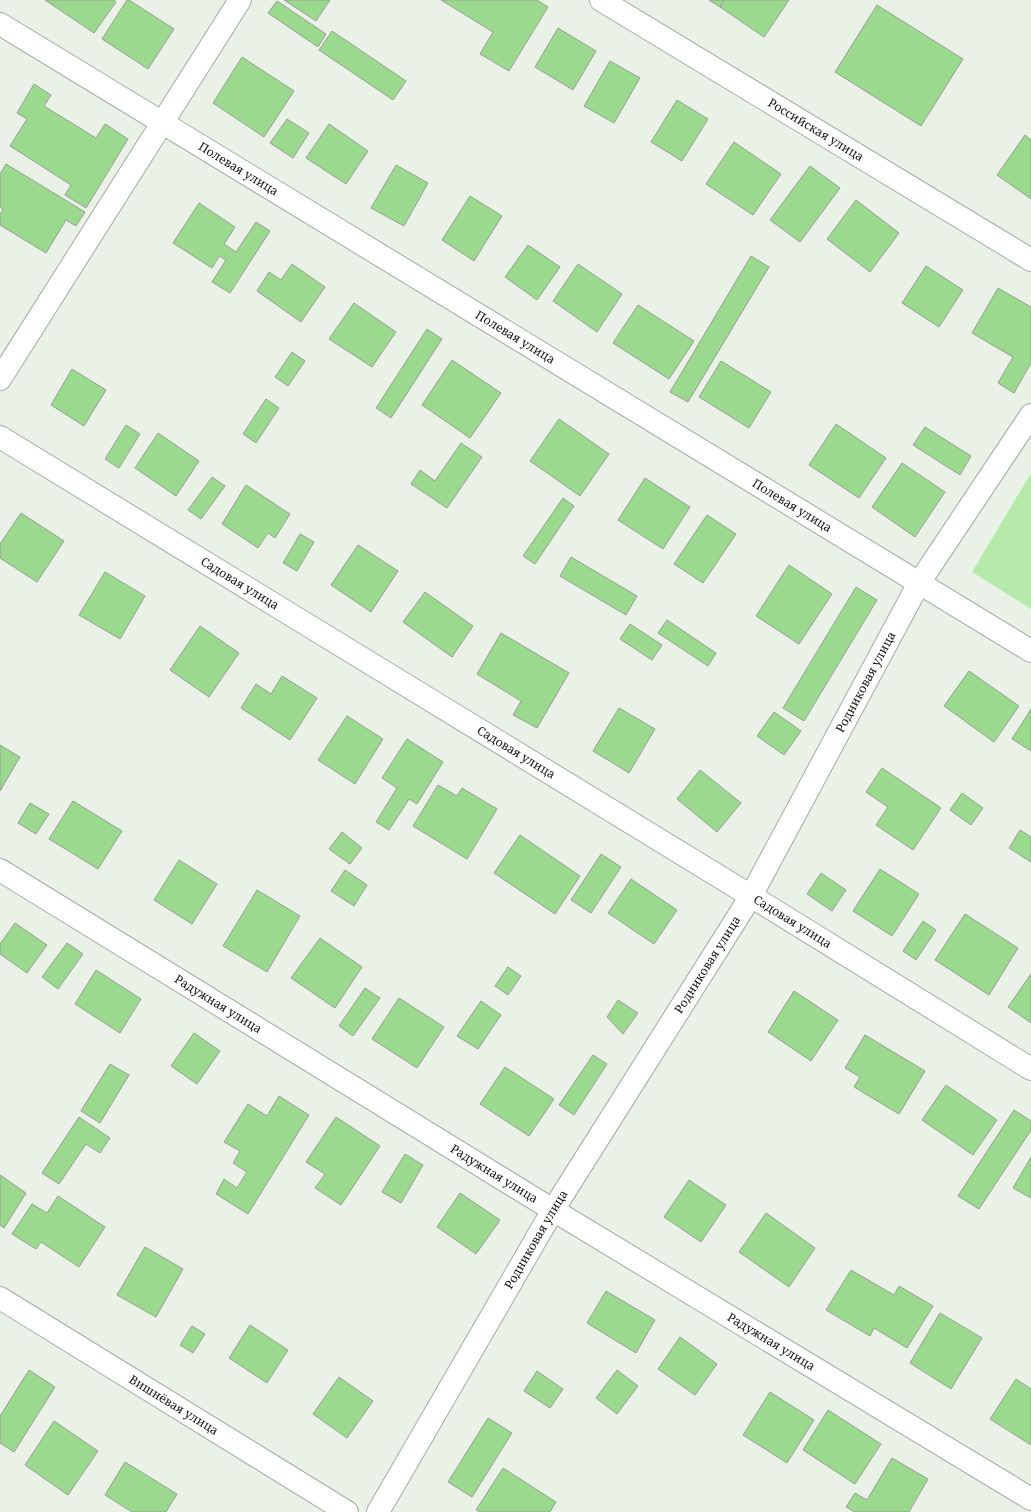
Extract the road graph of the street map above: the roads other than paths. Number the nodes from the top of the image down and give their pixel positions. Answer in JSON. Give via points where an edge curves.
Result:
{"nodes":[{"id":1,"x":240,"y":0,"type":"edge"},
{"id":2,"x":601,"y":0,"type":"edge"},
{"id":3,"x":0,"y":24,"type":"edge"},
{"id":4,"x":162,"y":122,"type":"junction"},
{"id":5,"x":1031,"y":260,"type":"edge"},
{"id":6,"x":0,"y":379,"type":"edge"},
{"id":7,"x":1031,"y":415,"type":"edge"},
{"id":8,"x":0,"y":438,"type":"edge"},
{"id":9,"x":919,"y":583,"type":"junction"},
{"id":10,"x":1031,"y":651,"type":"edge"},
{"id":11,"x":0,"y":870,"type":"edge"},
{"id":12,"x":751,"y":896,"type":"junction"},
{"id":13,"x":1031,"y":1069,"type":"edge"},
{"id":14,"x":553,"y":1210,"type":"junction"},
{"id":15,"x":0,"y":1298,"type":"edge"},
{"id":16,"x":1031,"y":1499,"type":"edge"},
{"id":17,"x":348,"y":1512,"type":"edge"},
{"id":18,"x":378,"y":1512,"type":"edge"}],
"edges":[{"from":1,"to":4,"type":"street"},
{"from":2,"to":5,"type":"street","name":"Российская улица"},
{"from":3,"to":4,"type":"street","name":"Полевая улица"},
{"from":4,"to":6,"type":"street"},
{"from":4,"to":9,"type":"street","name":"Полевая улица"},
{"from":7,"to":9,"type":"street","name":"Родниковая улица"},
{"from":8,"to":12,"type":"street","name":"Садовая улица"},
{"from":9,"to":10,"type":"street","name":"Полевая улица"},
{"from":9,"to":12,"type":"street","name":"Родниковая улица"},
{"from":11,"to":14,"type":"street","name":"Радужная улица"},
{"from":12,"to":13,"type":"street","name":"Садовая улица"},
{"from":12,"to":14,"type":"street","name":"Родниковая улица"},
{"from":14,"to":16,"type":"street","name":"Радужная улица"},
{"from":14,"to":18,"type":"street","name":"Родниковая улица"},
{"from":15,"to":17,"type":"street","name":"Вишнёвая улица"}]}
